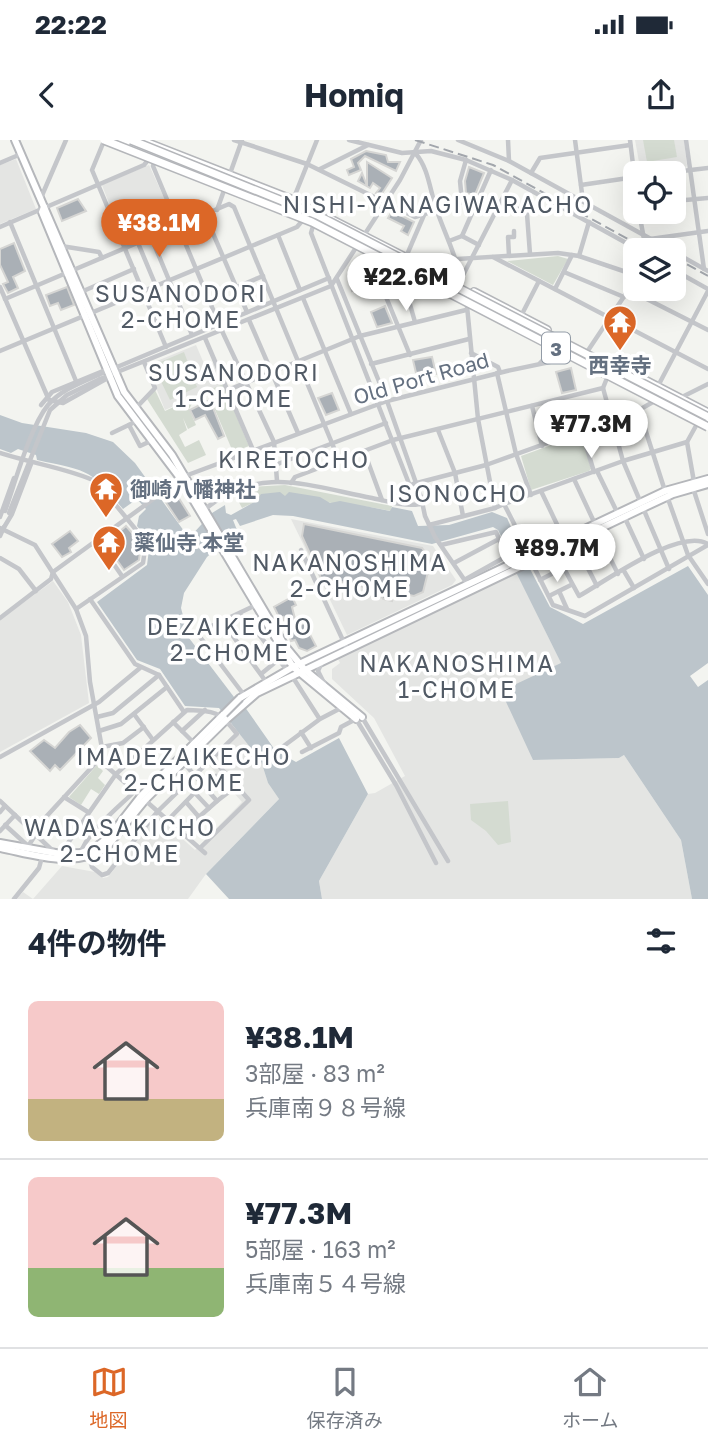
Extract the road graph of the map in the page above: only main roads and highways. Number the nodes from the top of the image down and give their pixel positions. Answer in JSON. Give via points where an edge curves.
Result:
{"nodes":[{"id":1,"x":15,"y":140,"type":"edge"},
{"id":2,"x":104,"y":140,"type":"edge"},
{"id":3,"x":120,"y":140,"type":"edge"},
{"id":4,"x":131,"y":140,"type":"edge"},
{"id":5,"x":144,"y":141,"type":"edge"},
{"id":6,"x":228,"y":174,"type":"junction"},
{"id":7,"x":225,"y":190,"type":"junction"},
{"id":8,"x":289,"y":203,"type":"junction"},
{"id":9,"x":55,"y":238,"type":"junction"},
{"id":10,"x":363,"y":238,"type":"junction"},
{"id":11,"x":401,"y":270,"type":"junction"},
{"id":12,"x":70,"y":272,"type":"junction"},
{"id":13,"x":87,"y":314,"type":"junction"},
{"id":14,"x":555,"y":339,"type":"junction"},
{"id":15,"x":550,"y":347,"type":"junction"},
{"id":16,"x":111,"y":372,"type":"junction"},
{"id":17,"x":139,"y":419,"type":"junction"},
{"id":18,"x":708,"y":422,"type":"edge"},
{"id":19,"x":708,"y":478,"type":"edge"},
{"id":20,"x":693,"y":484,"type":"junction"},
{"id":21,"x":708,"y":484,"type":"edge"},
{"id":22,"x":595,"y":527,"type":"junction"},
{"id":23,"x":529,"y":559,"type":"junction"},
{"id":24,"x":258,"y":604,"type":"junction"},
{"id":25,"x":345,"y":646,"type":"junction"},
{"id":26,"x":297,"y":668,"type":"junction"},
{"id":27,"x":225,"y":717,"type":"junction"},
{"id":28,"x":140,"y":796,"type":"junction"},
{"id":29,"x":0,"y":846,"type":"edge"}],
"edges":[{"from":1,"to":9,"type":"main road"},
{"from":2,"to":7,"type":"highway"},
{"from":2,"to":11,"type":"highway","number":"3","bridge":true,"via":[[298,215]]},
{"from":3,"to":6,"type":"highway","bridge":true,"via":[[217,179]]},
{"from":4,"to":14,"type":"highway","number":"3","bridge":true,"via":[[317,215]]},
{"from":5,"to":6,"type":"highway"},
{"from":6,"to":8,"type":"highway"},
{"from":7,"to":8,"type":"highway","number":"3","via":[[234,185]]},
{"from":7,"to":11,"type":"highway","via":[[302,221]]},
{"from":8,"to":10,"type":"highway"},
{"from":8,"to":11,"type":"highway","number":"3","bridge":true},
{"from":9,"to":12,"type":"main road"},
{"from":9,"to":12,"type":"main road"},
{"from":10,"to":14,"type":"highway","number":"3","bridge":true,"via":[[416,271]]},
{"from":10,"to":18,"type":"highway","via":[[459,281],[680,398]]},
{"from":11,"to":15,"type":"highway","number":"3","bridge":true},
{"from":11,"to":15,"type":"highway","via":[[466,308]]},
{"from":12,"to":13,"type":"main road"},
{"from":12,"to":13,"type":"main road"},
{"from":13,"to":16,"type":"main road"},
{"from":14,"to":18,"type":"highway","number":"3","bridge":true},
{"from":15,"to":18,"type":"highway","number":"3","bridge":true},
{"from":15,"to":18,"type":"highway","number":"3","bridge":true,"via":[[593,361]]},
{"from":15,"to":18,"type":"highway","via":[[697,424]]},
{"from":16,"to":17,"type":"main road"},
{"from":16,"to":17,"type":"main road","via":[[118,396]]},
{"from":17,"to":24,"type":"main road","via":[[183,477]]},
{"from":19,"to":20,"type":"main road"},
{"from":20,"to":21,"type":"main road"},
{"from":20,"to":22,"type":"main road"},
{"from":22,"to":23,"type":"main road"},
{"from":22,"to":23,"type":"main road"},
{"from":23,"to":25,"type":"main road"},
{"from":24,"to":26,"type":"main road"},
{"from":24,"to":26,"type":"main road"},
{"from":25,"to":26,"type":"main road"},
{"from":25,"to":26,"type":"main road","via":[[323,661]]},
{"from":26,"to":26,"type":"main road","via":[[324,683],[359,718],[342,707]]},
{"from":26,"to":27,"type":"main road","bridge":true,"via":[[243,699]]},
{"from":27,"to":28,"type":"main road"},
{"from":27,"to":28,"type":"main road","via":[[183,762]]},
{"from":28,"to":29,"type":"main road","via":[[103,842],[81,853]]},
{"from":28,"to":29,"type":"main road","via":[[106,848],[89,857],[72,860]]}]}
